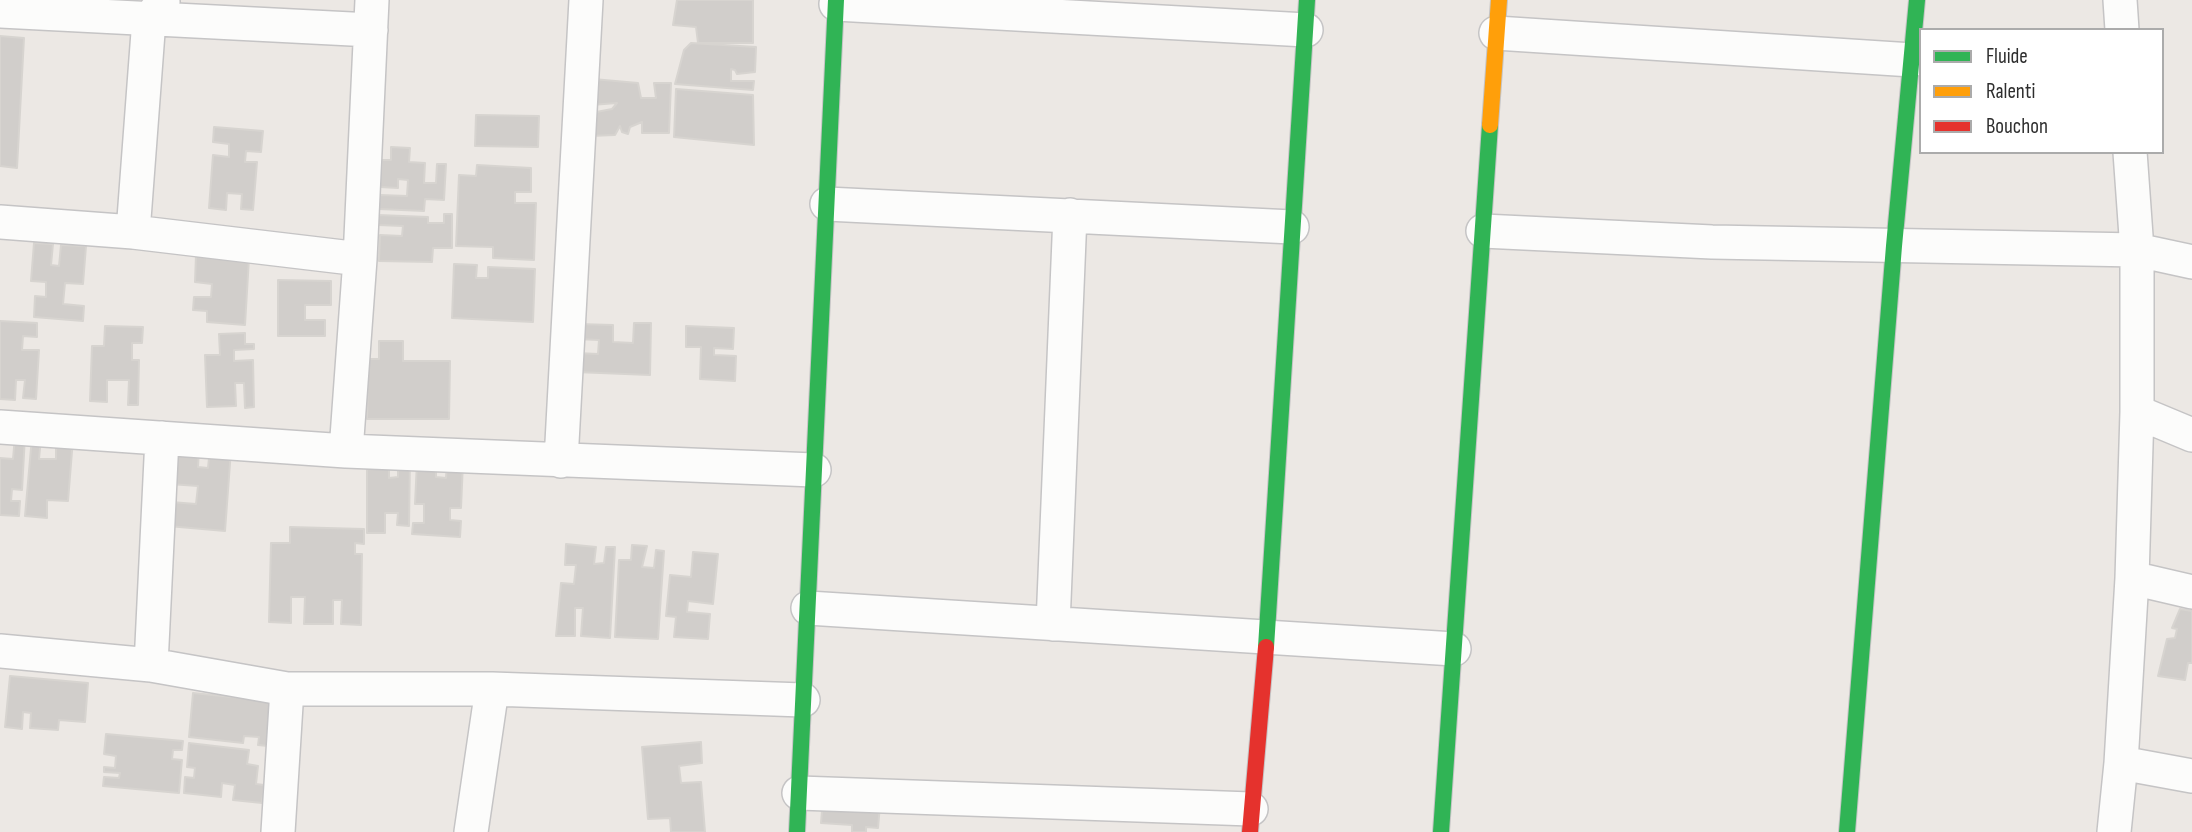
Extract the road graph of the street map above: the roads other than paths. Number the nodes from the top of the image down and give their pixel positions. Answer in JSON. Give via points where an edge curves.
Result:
{"nodes":[{"id":1,"x":586,"y":0,"type":"edge"},
{"id":2,"x":1499,"y":0,"type":"edge"},
{"id":3,"x":1917,"y":0,"type":"edge"},
{"id":4,"x":2120,"y":0,"type":"edge"},
{"id":5,"x":836,"y":2,"type":"edge"},
{"id":6,"x":157,"y":9,"type":"edge"},
{"id":7,"x":0,"y":11,"type":"edge"},
{"id":8,"x":371,"y":15,"type":"edge"},
{"id":9,"x":1307,"y":15,"type":"edge"},
{"id":10,"x":2122,"y":28,"type":"edge"},
{"id":11,"x":1496,"y":33,"type":"junction"},
{"id":12,"x":1912,"y":60,"type":"junction"},
{"id":13,"x":2130,"y":154,"type":"edge"},
{"id":14,"x":827,"y":204,"type":"junction"},
{"id":15,"x":1070,"y":215,"type":"junction"},
{"id":16,"x":0,"y":222,"type":"edge"},
{"id":17,"x":1292,"y":227,"type":"junction"},
{"id":18,"x":1483,"y":231,"type":"junction"},
{"id":19,"x":134,"y":232,"type":"junction"},
{"id":20,"x":1894,"y":246,"type":"junction"},
{"id":21,"x":2137,"y":250,"type":"junction"},
{"id":22,"x":360,"y":259,"type":"junction"},
{"id":23,"x":2192,"y":262,"type":"edge"},
{"id":24,"x":2137,"y":412,"type":"junction"},
{"id":25,"x":0,"y":427,"type":"edge"},
{"id":26,"x":2192,"y":435,"type":"edge"},
{"id":27,"x":162,"y":438,"type":"junction"},
{"id":28,"x":346,"y":451,"type":"junction"},
{"id":29,"x":561,"y":461,"type":"junction"},
{"id":30,"x":814,"y":470,"type":"junction"},
{"id":31,"x":2132,"y":578,"type":"junction"},
{"id":32,"x":2192,"y":592,"type":"edge"},
{"id":33,"x":808,"y":608,"type":"junction"},
{"id":34,"x":1053,"y":624,"type":"junction"},
{"id":35,"x":1266,"y":637,"type":"junction"},
{"id":36,"x":1454,"y":649,"type":"junction"},
{"id":37,"x":0,"y":651,"type":"edge"},
{"id":38,"x":151,"y":665,"type":"junction"},
{"id":39,"x":287,"y":689,"type":"junction"},
{"id":40,"x":492,"y":689,"type":"junction"},
{"id":41,"x":803,"y":700,"type":"junction"},
{"id":42,"x":2121,"y":763,"type":"junction"},
{"id":43,"x":2192,"y":776,"type":"edge"},
{"id":44,"x":799,"y":793,"type":"junction"},
{"id":45,"x":1251,"y":820,"type":"edge"},
{"id":46,"x":278,"y":832,"type":"edge"},
{"id":47,"x":471,"y":832,"type":"edge"},
{"id":48,"x":797,"y":832,"type":"edge"},
{"id":49,"x":1441,"y":832,"type":"edge"},
{"id":50,"x":1847,"y":832,"type":"edge"},
{"id":51,"x":2114,"y":832,"type":"edge"}],
"edges":[{"from":1,"to":29,"type":"street"},
{"from":2,"to":11,"type":"street"},
{"from":3,"to":12,"type":"street"},
{"from":4,"to":10,"type":"street"},
{"from":5,"to":9,"type":"street"},
{"from":5,"to":14,"type":"street"},
{"from":6,"to":7,"type":"street"},
{"from":6,"to":8,"type":"street"},
{"from":6,"to":19,"type":"street"},
{"from":8,"to":22,"type":"street"},
{"from":9,"to":17,"type":"street"},
{"from":11,"to":12,"type":"street"},
{"from":11,"to":18,"type":"street"},
{"from":12,"to":20,"type":"street"},
{"from":13,"to":21,"type":"street"},
{"from":14,"to":15,"type":"street"},
{"from":14,"to":30,"type":"street"},
{"from":15,"to":17,"type":"street"},
{"from":15,"to":34,"type":"street"},
{"from":16,"to":19,"type":"street"},
{"from":17,"to":35,"type":"street"},
{"from":18,"to":20,"type":"street"},
{"from":18,"to":36,"type":"street"},
{"from":19,"to":22,"type":"street"},
{"from":20,"to":21,"type":"street"},
{"from":20,"to":50,"type":"street"},
{"from":21,"to":23,"type":"street"},
{"from":21,"to":24,"type":"street"},
{"from":22,"to":28,"type":"street"},
{"from":24,"to":26,"type":"street"},
{"from":24,"to":31,"type":"street"},
{"from":25,"to":27,"type":"street"},
{"from":27,"to":28,"type":"street"},
{"from":27,"to":38,"type":"street"},
{"from":28,"to":29,"type":"street"},
{"from":29,"to":30,"type":"street"},
{"from":30,"to":33,"type":"street"},
{"from":31,"to":32,"type":"street"},
{"from":31,"to":42,"type":"street"},
{"from":33,"to":34,"type":"street"},
{"from":33,"to":41,"type":"street"},
{"from":34,"to":35,"type":"street"},
{"from":35,"to":36,"type":"street"},
{"from":35,"to":45,"type":"street"},
{"from":36,"to":49,"type":"street"},
{"from":37,"to":38,"type":"street"},
{"from":38,"to":39,"type":"street"},
{"from":39,"to":40,"type":"street"},
{"from":39,"to":46,"type":"street"},
{"from":40,"to":41,"type":"street"},
{"from":40,"to":47,"type":"street"},
{"from":41,"to":44,"type":"street"},
{"from":42,"to":43,"type":"street"},
{"from":42,"to":51,"type":"street"},
{"from":44,"to":45,"type":"street"},
{"from":44,"to":48,"type":"street"}]}
